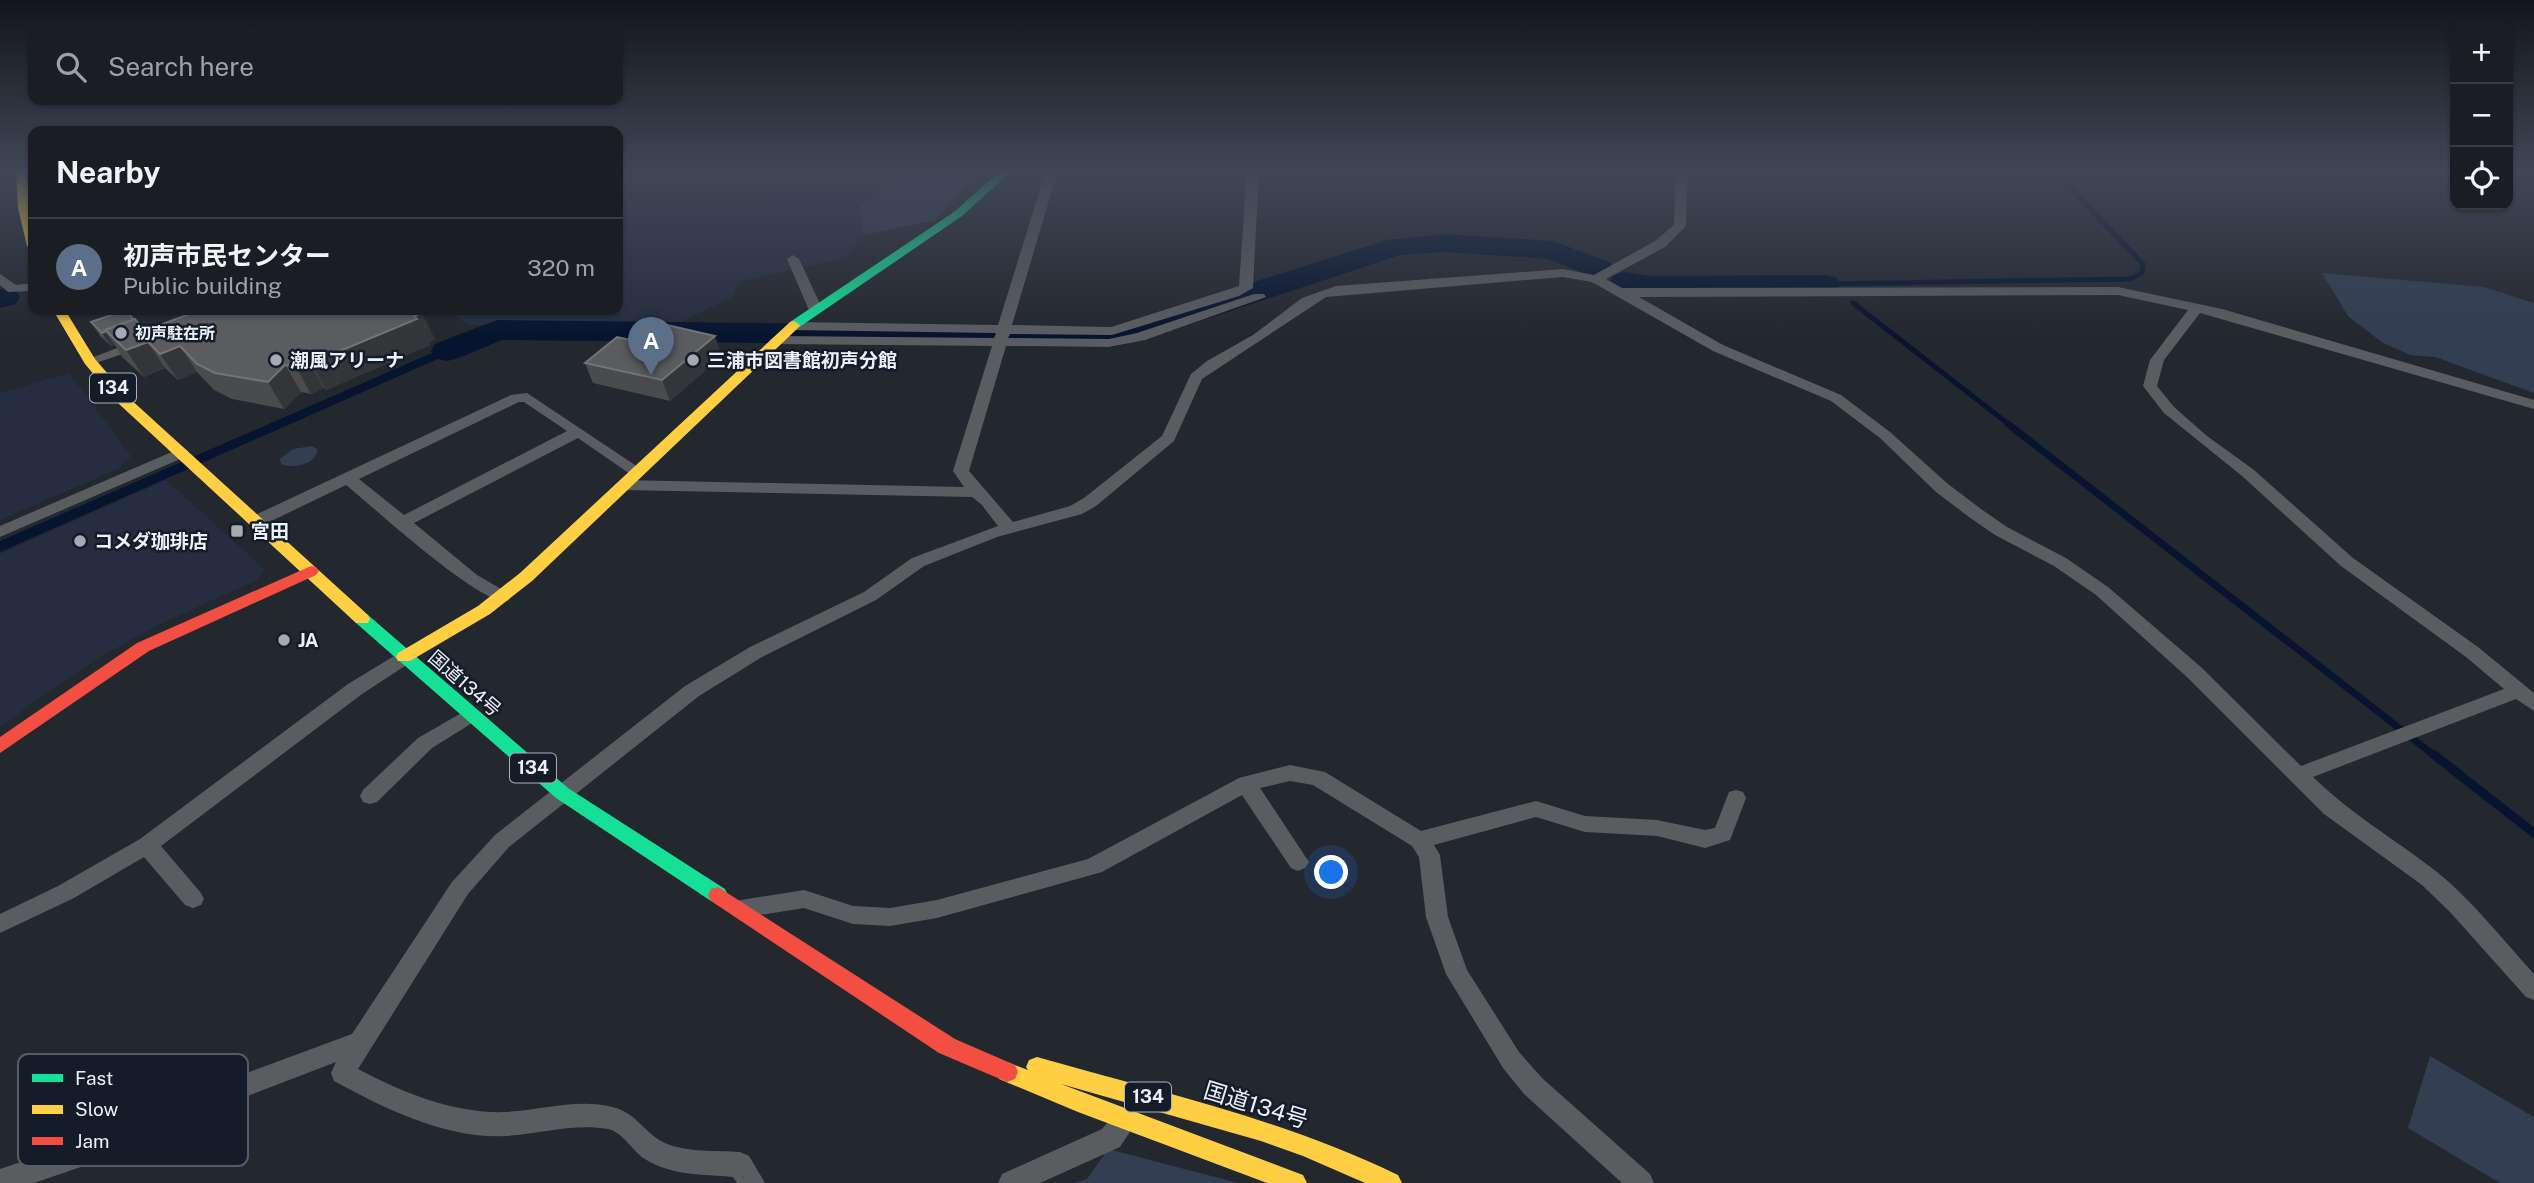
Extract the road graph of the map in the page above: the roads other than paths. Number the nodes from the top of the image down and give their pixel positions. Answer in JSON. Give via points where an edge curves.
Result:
{"nodes":[{"id":1,"x":943,"y":225,"type":"edge"},
{"id":2,"x":1036,"y":225,"type":"edge"},
{"id":3,"x":1257,"y":225,"type":"edge"},
{"id":4,"x":1680,"y":225,"type":"edge"},
{"id":5,"x":793,"y":259,"type":"dead end"},
{"id":6,"x":0,"y":278,"type":"edge"},
{"id":7,"x":1596,"y":279,"type":"junction"},
{"id":8,"x":28,"y":288,"type":"edge"},
{"id":9,"x":1621,"y":291,"type":"junction"},
{"id":10,"x":1262,"y":300,"type":"junction"},
{"id":11,"x":815,"y":308,"type":"junction"},
{"id":12,"x":2196,"y":309,"type":"junction"},
{"id":13,"x":62,"y":315,"type":"edge"},
{"id":14,"x":785,"y":333,"type":"junction"},
{"id":15,"x":1003,"y":336,"type":"junction"},
{"id":16,"x":157,"y":338,"type":"edge"},
{"id":17,"x":90,"y":361,"type":"junction"},
{"id":18,"x":2534,"y":405,"type":"edge"},
{"id":19,"x":578,"y":432,"type":"junction"},
{"id":20,"x":181,"y":454,"type":"junction"},
{"id":21,"x":636,"y":471,"type":"junction"},
{"id":22,"x":347,"y":477,"type":"junction"},
{"id":23,"x":622,"y":485,"type":"junction"},
{"id":24,"x":976,"y":492,"type":"junction"},
{"id":25,"x":257,"y":521,"type":"junction"},
{"id":26,"x":401,"y":523,"type":"junction"},
{"id":27,"x":1009,"y":528,"type":"junction"},
{"id":28,"x":0,"y":532,"type":"edge"},
{"id":29,"x":311,"y":570,"type":"junction"},
{"id":30,"x":502,"y":597,"type":"junction"},
{"id":31,"x":404,"y":657,"type":"junction"},
{"id":32,"x":2518,"y":691,"type":"junction"},
{"id":33,"x":2534,"y":704,"type":"edge"},
{"id":34,"x":470,"y":715,"type":"junction"},
{"id":35,"x":0,"y":746,"type":"edge"},
{"id":36,"x":2298,"y":775,"type":"junction"},
{"id":37,"x":1246,"y":784,"type":"junction"},
{"id":38,"x":562,"y":793,"type":"junction"},
{"id":39,"x":370,"y":796,"type":"dead end"},
{"id":40,"x":1736,"y":798,"type":"dead end"},
{"id":41,"x":1419,"y":840,"type":"junction"},
{"id":42,"x":148,"y":845,"type":"junction"},
{"id":43,"x":1298,"y":862,"type":"dead end"},
{"id":44,"x":194,"y":899,"type":"dead end"},
{"id":45,"x":738,"y":910,"type":"junction"},
{"id":46,"x":0,"y":923,"type":"edge"},
{"id":47,"x":2534,"y":990,"type":"edge"},
{"id":48,"x":905,"y":1016,"type":"junction"},
{"id":49,"x":360,"y":1042,"type":"junction"},
{"id":50,"x":248,"y":1084,"type":"edge"},
{"id":51,"x":1125,"y":1121,"type":"junction"},
{"id":52,"x":47,"y":1166,"type":"edge"},
{"id":53,"x":0,"y":1182,"type":"edge"},
{"id":54,"x":752,"y":1183,"type":"edge"},
{"id":55,"x":1011,"y":1183,"type":"edge"},
{"id":56,"x":1295,"y":1183,"type":"edge"},
{"id":57,"x":1390,"y":1183,"type":"edge"},
{"id":58,"x":1641,"y":1183,"type":"edge"}],
"edges":[{"from":1,"to":11,"type":"main road"},
{"from":2,"to":15,"type":"street"},
{"from":3,"to":10,"type":"street"},
{"from":4,"to":7,"type":"street","via":[[1672,235]]},
{"from":5,"to":11,"type":"street"},
{"from":6,"to":8,"type":"street","via":[[13,289]]},
{"from":7,"to":9,"type":"street"},
{"from":7,"to":10,"type":"street","via":[[1563,273],[1336,290],[1307,300]]},
{"from":9,"to":12,"type":"street","via":[[2093,289]]},
{"from":9,"to":36,"type":"street","via":[[1718,348],[1836,398],[1975,513],[2102,591],[2195,673]]},
{"from":10,"to":15,"type":"street","via":[[1125,341]]},
{"from":10,"to":27,"type":"street","via":[[1258,338],[1196,377],[1169,438],[1076,510]]},
{"from":11,"to":14,"type":"main road"},
{"from":12,"to":18,"type":"street"},
{"from":12,"to":32,"type":"street","via":[[2157,360],[2150,386],[2157,397],[2347,562]]},
{"from":13,"to":17,"type":"main road","name":"国道134号","number":"134"},
{"from":14,"to":15,"type":"street"},
{"from":14,"to":15,"type":"street"},
{"from":14,"to":21,"type":"main road"},
{"from":15,"to":24,"type":"street","via":[[961,471]]},
{"from":16,"to":17,"type":"street"},
{"from":17,"to":20,"type":"main road","name":"国道134号","number":"134","via":[[123,400]]},
{"from":19,"to":21,"type":"street"},
{"from":19,"to":22,"type":"street","via":[[527,397],[516,398]]},
{"from":19,"to":26,"type":"street"},
{"from":20,"to":25,"type":"main road","name":"国道134号","number":"134"},
{"from":20,"to":28,"type":"street"},
{"from":21,"to":23,"type":"main road"},
{"from":22,"to":25,"type":"street"},
{"from":22,"to":26,"type":"street"},
{"from":23,"to":24,"type":"street"},
{"from":23,"to":30,"type":"main road"},
{"from":24,"to":27,"type":"street"},
{"from":25,"to":29,"type":"main road","name":"国道134号","number":"134"},
{"from":26,"to":30,"type":"street","via":[[471,579]]},
{"from":27,"to":38,"type":"street","via":[[918,562],[870,596],[727,667]]},
{"from":29,"to":31,"type":"main road","name":"国道134号","number":"134"},
{"from":29,"to":35,"type":"main road","via":[[144,647]]},
{"from":30,"to":31,"type":"main road"},
{"from":31,"to":34,"type":"main road","name":"国道134号","number":"134"},
{"from":31,"to":42,"type":"street"},
{"from":32,"to":33,"type":"street"},
{"from":32,"to":36,"type":"street"},
{"from":34,"to":38,"type":"main road","name":"国道134号","number":"134"},
{"from":34,"to":39,"type":"street","via":[[425,743]]},
{"from":36,"to":47,"type":"street","via":[[2357,830],[2430,879]]},
{"from":37,"to":41,"type":"street","via":[[1290,773],[1318,778]]},
{"from":37,"to":43,"type":"street"},
{"from":37,"to":45,"type":"street","via":[[1094,866],[937,909],[890,916],[853,915],[804,899]]},
{"from":38,"to":45,"type":"main road","name":"国道134号","number":"134"},
{"from":38,"to":49,"type":"street","via":[[502,841],[460,888]]},
{"from":40,"to":41,"type":"street","via":[[1723,834],[1715,838],[1657,828],[1585,824],[1536,809]]},
{"from":41,"to":58,"type":"street","via":[[1429,855],[1437,917],[1457,974],[1511,1060],[1532,1086]]},
{"from":42,"to":44,"type":"street"},
{"from":42,"to":46,"type":"street"},
{"from":45,"to":48,"type":"main road","name":"国道134号","number":"134"},
{"from":48,"to":51,"type":"main road","name":"国道134号","number":"134","via":[[947,1046]]},
{"from":48,"to":57,"type":"main road","name":"国道134号","number":"134","via":[[963,1042],[1051,1071],[1264,1127],[1364,1167]]},
{"from":49,"to":50,"type":"street"},
{"from":49,"to":54,"type":"street","via":[[343,1073],[394,1099],[458,1122],[617,1119],[653,1151],[740,1166]]},
{"from":51,"to":55,"type":"street","via":[[1111,1138]]},
{"from":51,"to":56,"type":"main road","name":"国道134号","number":"134"},
{"from":52,"to":53,"type":"street"}]}
